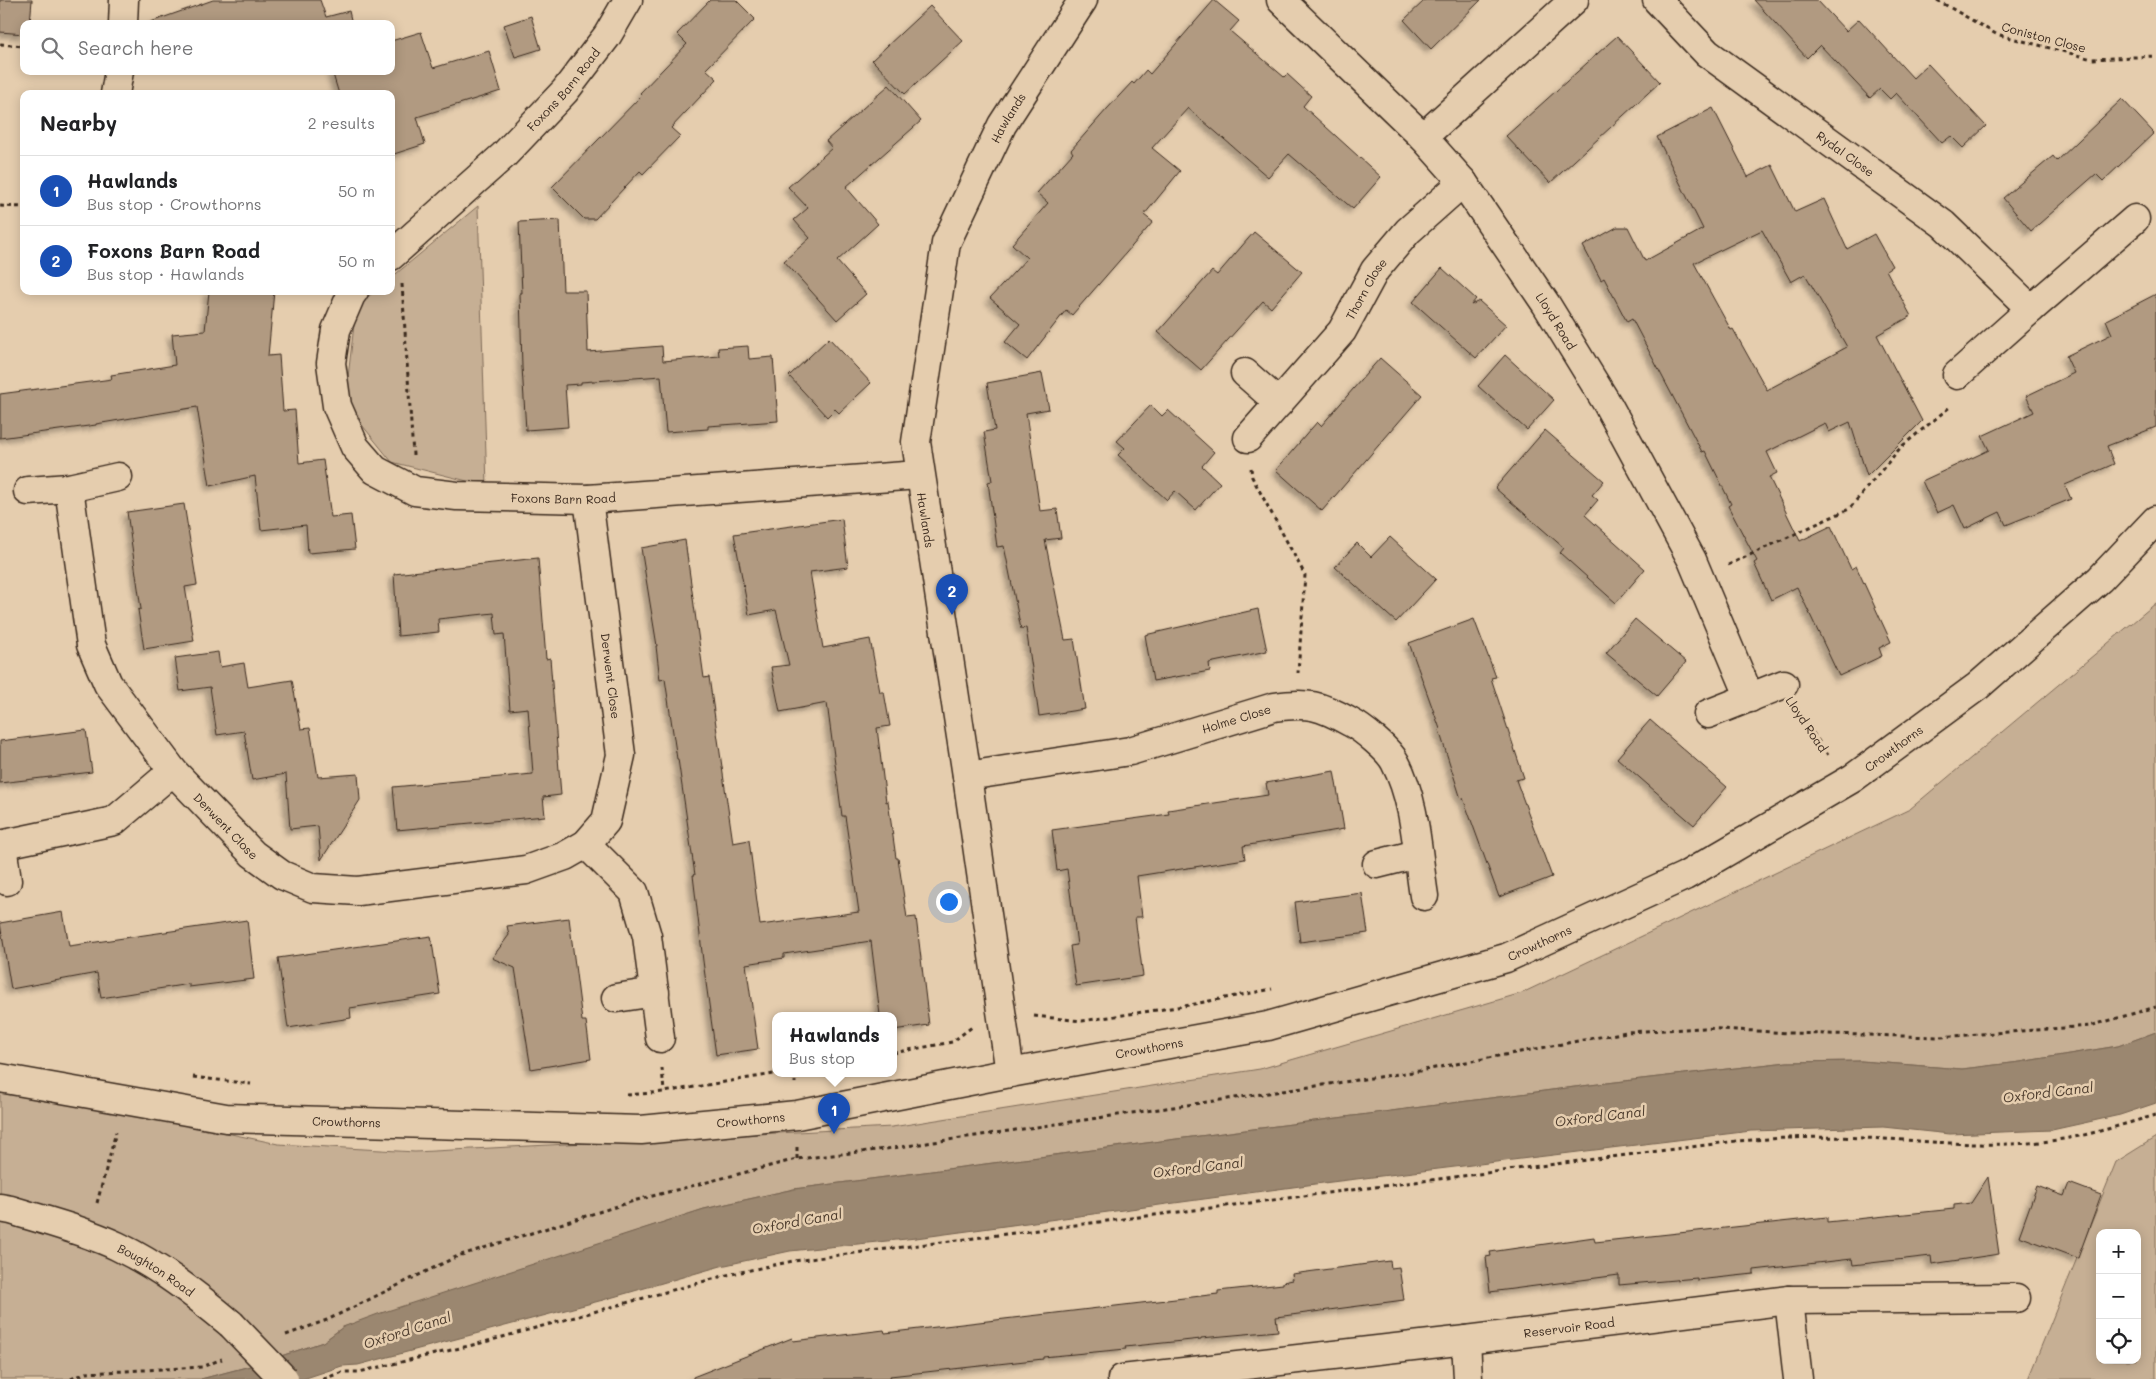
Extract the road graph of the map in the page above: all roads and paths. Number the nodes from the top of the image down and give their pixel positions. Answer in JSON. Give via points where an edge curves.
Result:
{"nodes":[{"id":1,"x":124,"y":0,"type":"edge"},
{"id":2,"x":628,"y":0,"type":"edge"},
{"id":3,"x":1083,"y":0,"type":"edge"},
{"id":4,"x":1281,"y":0,"type":"edge"},
{"id":5,"x":1574,"y":0,"type":"edge"},
{"id":6,"x":1657,"y":0,"type":"edge"},
{"id":7,"x":1937,"y":0,"type":"edge"},
{"id":8,"x":123,"y":20,"type":"edge"},
{"id":9,"x":0,"y":44,"type":"edge"},
{"id":10,"x":20,"y":46,"type":"edge"},
{"id":11,"x":2156,"y":56,"type":"edge"},
{"id":12,"x":118,"y":75,"type":"edge"},
{"id":13,"x":116,"y":90,"type":"edge"},
{"id":14,"x":1423,"y":137,"type":"junction"},
{"id":15,"x":1463,"y":182,"type":"junction"},
{"id":16,"x":0,"y":206,"type":"edge"},
{"id":17,"x":20,"y":206,"type":"edge"},
{"id":18,"x":2136,"y":220,"type":"dead end"},
{"id":19,"x":395,"y":253,"type":"edge"},
{"id":20,"x":351,"y":295,"type":"edge"},
{"id":21,"x":2031,"y":309,"type":"junction"},
{"id":22,"x":1245,"y":373,"type":"dead end"},
{"id":23,"x":1957,"y":376,"type":"joint"},
{"id":24,"x":1279,"y":403,"type":"junction"},
{"id":25,"x":1248,"y":438,"type":"joint"},
{"id":26,"x":919,"y":475,"type":"junction"},
{"id":27,"x":118,"y":477,"type":"dead end"},
{"id":28,"x":69,"y":488,"type":"junction"},
{"id":29,"x":416,"y":491,"type":"junction"},
{"id":30,"x":28,"y":492,"type":"dead end"},
{"id":31,"x":588,"y":499,"type":"junction"},
{"id":32,"x":2156,"y":520,"type":"edge"},
{"id":33,"x":1698,"y":579,"type":"junction"},
{"id":34,"x":1782,"y":685,"type":"joint"},
{"id":35,"x":1750,"y":698,"type":"junction"},
{"id":36,"x":1296,"y":704,"type":"junction"},
{"id":37,"x":1708,"y":714,"type":"dead end"},
{"id":38,"x":1829,"y":755,"type":"dead end"},
{"id":39,"x":173,"y":771,"type":"junction"},
{"id":40,"x":967,"y":776,"type":"junction"},
{"id":41,"x":586,"y":844,"type":"junction"},
{"id":42,"x":1,"y":845,"type":"edge"},
{"id":43,"x":1418,"y":854,"type":"junction"},
{"id":44,"x":1378,"y":864,"type":"dead end"},
{"id":45,"x":7,"y":881,"type":"dead end"},
{"id":46,"x":1424,"y":896,"type":"dead end"},
{"id":47,"x":1278,"y":988,"type":"dead end"},
{"id":48,"x":655,"y":992,"type":"junction"},
{"id":49,"x":616,"y":998,"type":"dead end"},
{"id":50,"x":999,"y":1006,"type":"junction"},
{"id":51,"x":2156,"y":1007,"type":"edge"},
{"id":52,"x":660,"y":1038,"type":"dead end"},
{"id":53,"x":897,"y":1052,"type":"edge"},
{"id":54,"x":1010,"y":1073,"type":"junction"},
{"id":55,"x":772,"y":1074,"type":"edge"},
{"id":56,"x":189,"y":1077,"type":"dead end"},
{"id":57,"x":0,"y":1078,"type":"edge"},
{"id":58,"x":254,"y":1085,"type":"dead end"},
{"id":59,"x":625,"y":1095,"type":"dead end"},
{"id":60,"x":124,"y":1101,"type":"junction"},
{"id":61,"x":2156,"y":1115,"type":"edge"},
{"id":62,"x":0,"y":1208,"type":"edge"},
{"id":63,"x":88,"y":1235,"type":"junction"},
{"id":64,"x":2016,"y":1298,"type":"dead end"},
{"id":65,"x":1789,"y":1300,"type":"junction"},
{"id":66,"x":282,"y":1337,"type":"dead end"},
{"id":67,"x":1466,"y":1340,"type":"junction"},
{"id":68,"x":228,"y":1357,"type":"dead end"},
{"id":69,"x":71,"y":1379,"type":"edge"},
{"id":70,"x":284,"y":1379,"type":"edge"},
{"id":71,"x":323,"y":1379,"type":"edge"},
{"id":72,"x":1122,"y":1379,"type":"edge"},
{"id":73,"x":1468,"y":1379,"type":"edge"},
{"id":74,"x":1798,"y":1379,"type":"edge"}],
"edges":[{"from":1,"to":8,"type":"street"},
{"from":2,"to":19,"type":"street","name":"Foxons Barn Road","via":[[608,36],[565,91],[504,155]]},
{"from":3,"to":26,"type":"street","name":"Hawlands","via":[[1002,125],[946,243],[916,442]]},
{"from":4,"to":14,"type":"street","name":"Lloyd Road"},
{"from":5,"to":14,"type":"street"},
{"from":6,"to":21,"type":"street","name":"Rydal Close","via":[[1707,53],[1943,224]]},
{"from":7,"to":11,"type":"path","name":"Coniston Close","via":[[1996,34],[2092,59]]},
{"from":9,"to":10,"type":"path"},
{"from":12,"to":13,"type":"street"},
{"from":14,"to":15,"type":"street","name":"Lloyd Road"},
{"from":15,"to":24,"type":"street","name":"Thorn Close","via":[[1408,231],[1376,270],[1342,331]]},
{"from":15,"to":33,"type":"street","name":"Lloyd Road","via":[[1546,304],[1608,405],[1692,560]]},
{"from":16,"to":17,"type":"path"},
{"from":18,"to":21,"type":"street"},
{"from":19,"to":29,"type":"path"},
{"from":20,"to":29,"type":"street","name":"Foxons Barn Road","via":[[336,330],[331,363],[337,406],[355,446],[375,470]]},
{"from":21,"to":23,"type":"street"},
{"from":22,"to":24,"type":"street"},
{"from":23,"to":33,"type":"path","via":[[1968,392],[1901,447],[1850,509]]},
{"from":24,"to":25,"type":"street","name":"Thorn Close"},
{"from":25,"to":36,"type":"path","via":[[1252,477],[1305,575]]},
{"from":26,"to":31,"type":"street","name":"Foxons Barn Road"},
{"from":26,"to":40,"type":"street","name":"Hawlands"},
{"from":27,"to":28,"type":"street"},
{"from":28,"to":30,"type":"street"},
{"from":28,"to":39,"type":"street","name":"Derwent Close","via":[[91,645],[108,684]]},
{"from":29,"to":31,"type":"street","name":"Foxons Barn Road","via":[[457,496]]},
{"from":31,"to":41,"type":"street","name":"Derwent Close","via":[[621,755],[606,821]]},
{"from":32,"to":54,"type":"street","name":"Crowthorns","via":[[2100,579],[1978,686],[1853,778],[1685,876],[1506,958],[1268,1026]]},
{"from":33,"to":35,"type":"street","name":"Lloyd Road"},
{"from":34,"to":35,"type":"street","name":"Lloyd Road"},
{"from":34,"to":38,"type":"path","name":"Lloyd Road"},
{"from":35,"to":37,"type":"street","name":"Lloyd Road"},
{"from":36,"to":40,"type":"street","name":"Holme Close","via":[[1274,707],[1130,751]]},
{"from":36,"to":43,"type":"street","name":"Holme Close","via":[[1315,705],[1363,729],[1395,760],[1409,799]]},
{"from":39,"to":41,"type":"street","name":"Derwent Close","via":[[253,854],[282,875],[313,888],[358,891],[526,870],[565,856]]},
{"from":39,"to":42,"type":"street","via":[[114,821]]},
{"from":40,"to":50,"type":"street","name":"Hawlands"},
{"from":41,"to":48,"type":"street","via":[[634,892],[648,936]]},
{"from":42,"to":45,"type":"street"},
{"from":43,"to":44,"type":"street"},
{"from":43,"to":46,"type":"street","name":"Holme Close"},
{"from":47,"to":50,"type":"path","via":[[1082,1021],[1034,1016]]},
{"from":48,"to":49,"type":"street"},
{"from":48,"to":52,"type":"street"},
{"from":50,"to":53,"type":"path","via":[[952,1042]]},
{"from":50,"to":54,"type":"street","name":"Hawlands"},
{"from":51,"to":66,"type":"path","via":[[2090,1026],[1940,1037],[1704,1028],[1626,1032],[1410,1072],[798,1159],[637,1200],[458,1256],[327,1320]]},
{"from":54,"to":60,"type":"street","name":"Crowthorns","via":[[796,1115],[641,1130],[226,1118]]},
{"from":55,"to":59,"type":"path"},
{"from":56,"to":58,"type":"path"},
{"from":57,"to":60,"type":"street","name":"Crowthorns"},
{"from":60,"to":63,"type":"path"},
{"from":61,"to":71,"type":"path","via":[[2049,1141],[1998,1144],[1788,1138],[1720,1143],[792,1261],[727,1275],[481,1343]]},
{"from":62,"to":63,"type":"street","name":"Boughton Road"},
{"from":63,"to":70,"type":"street","name":"Boughton Road","bridge":true,"via":[[145,1261],[189,1289],[231,1324]]},
{"from":64,"to":65,"type":"street","name":"Reservoir Road"},
{"from":65,"to":67,"type":"street","name":"Reservoir Road"},
{"from":65,"to":74,"type":"street"},
{"from":67,"to":72,"type":"street","name":"Reservoir Road"},
{"from":67,"to":73,"type":"street"},
{"from":68,"to":69,"type":"path","via":[[202,1367],[86,1373]]}]}
